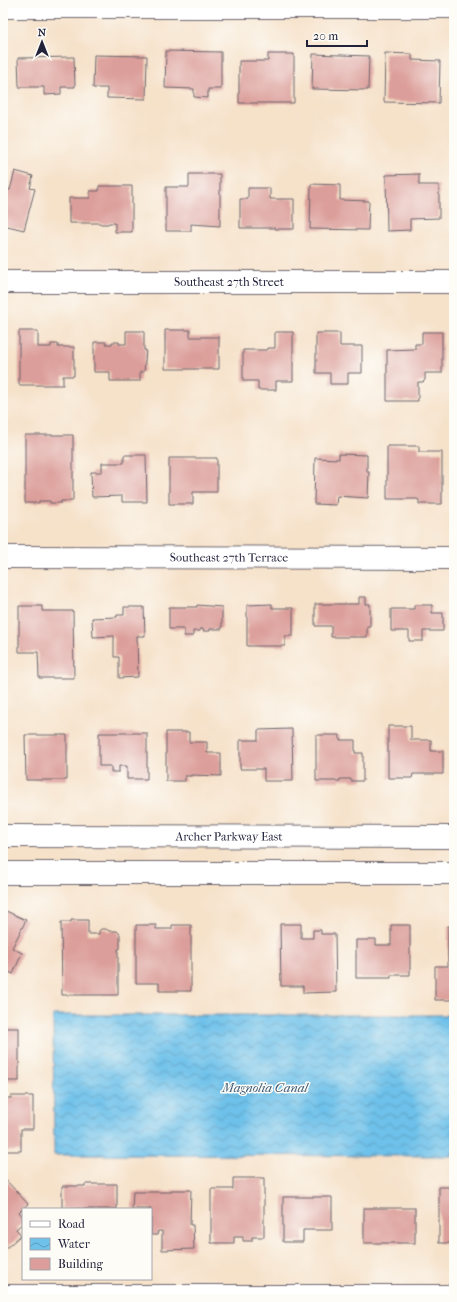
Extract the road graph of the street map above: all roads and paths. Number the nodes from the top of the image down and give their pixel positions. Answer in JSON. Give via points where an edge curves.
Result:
{"nodes":[{"id":1,"x":3,"y":7,"type":"edge"},
{"id":2,"x":454,"y":7,"type":"edge"},
{"id":3,"x":3,"y":282,"type":"edge"},
{"id":4,"x":454,"y":282,"type":"edge"},
{"id":5,"x":3,"y":557,"type":"edge"},
{"id":6,"x":454,"y":558,"type":"edge"},
{"id":7,"x":3,"y":836,"type":"edge"},
{"id":8,"x":454,"y":837,"type":"edge"},
{"id":9,"x":3,"y":873,"type":"edge"},
{"id":10,"x":454,"y":873,"type":"edge"},
{"id":11,"x":3,"y":1296,"type":"edge"},
{"id":12,"x":454,"y":1296,"type":"edge"}],
"edges":[{"from":1,"to":2,"type":"street"},
{"from":3,"to":4,"type":"street","name":"Southeast 27th Street"},
{"from":5,"to":6,"type":"street","name":"Southeast 27th Terrace"},
{"from":7,"to":8,"type":"street","name":"Archer Parkway East"},
{"from":9,"to":10,"type":"street"},
{"from":11,"to":12,"type":"street"}]}
